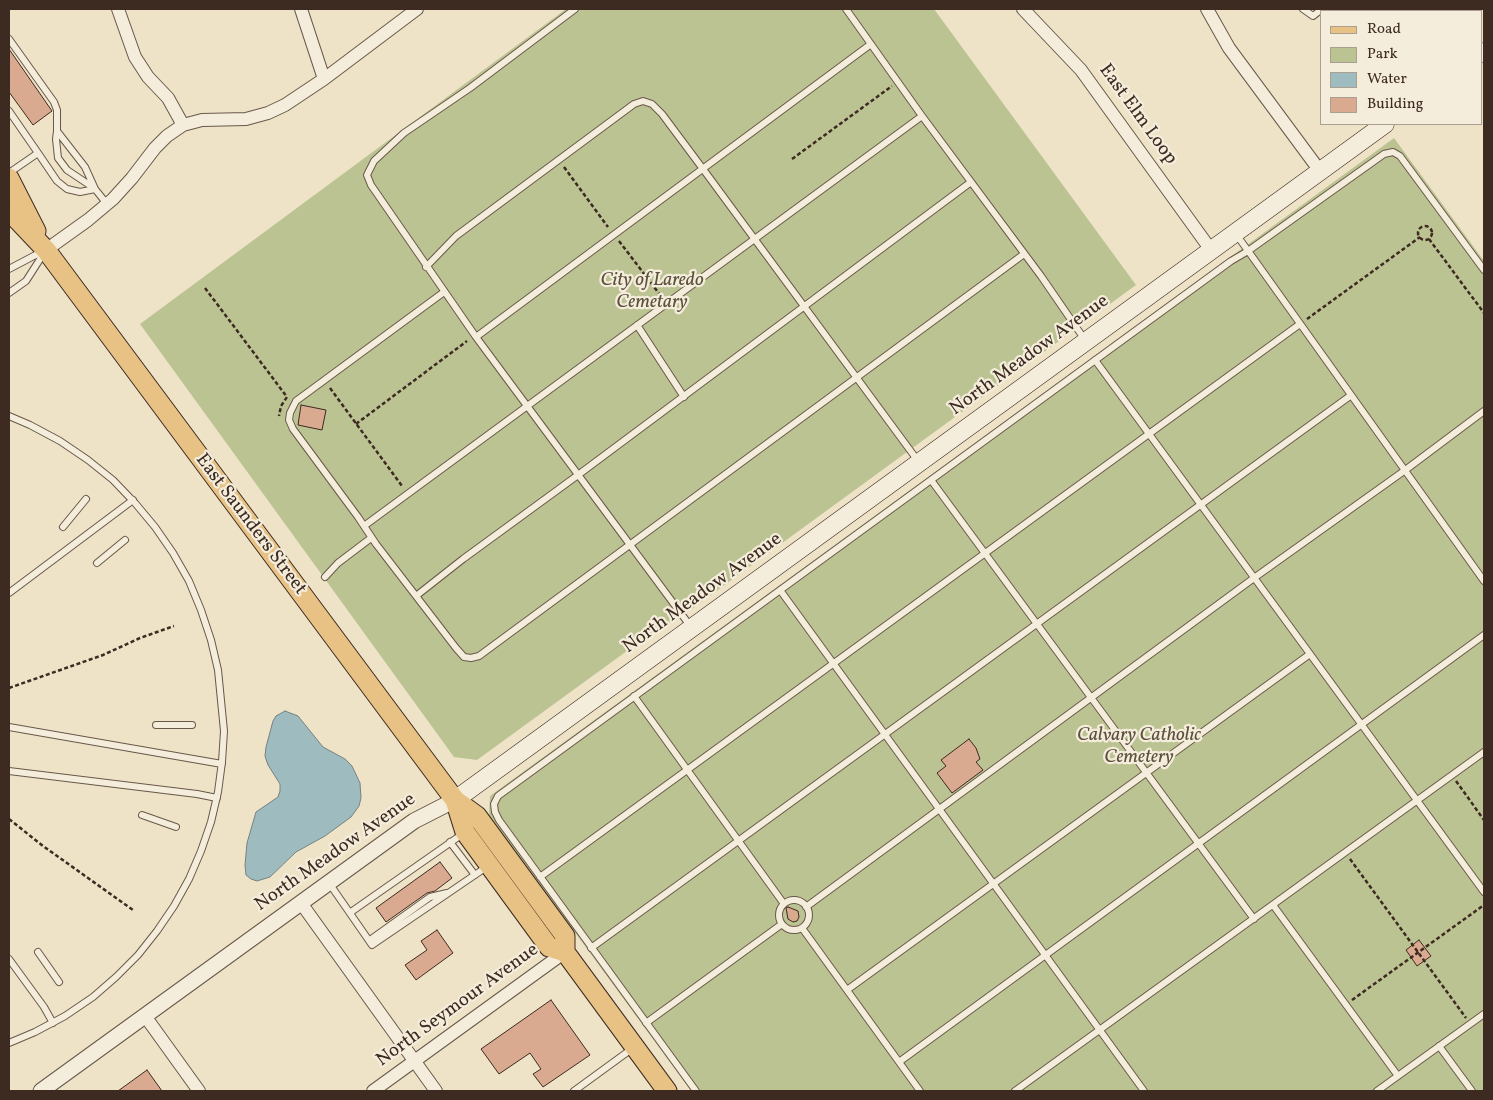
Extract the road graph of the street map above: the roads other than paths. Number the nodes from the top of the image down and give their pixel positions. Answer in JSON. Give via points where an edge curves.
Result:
{"nodes":[{"id":1,"x":118,"y":9,"type":"edge"},
{"id":2,"x":301,"y":9,"type":"edge"},
{"id":3,"x":417,"y":9,"type":"edge"},
{"id":4,"x":575,"y":9,"type":"edge"},
{"id":5,"x":846,"y":9,"type":"edge"},
{"id":6,"x":1023,"y":9,"type":"edge"},
{"id":7,"x":1207,"y":9,"type":"edge"},
{"id":8,"x":1303,"y":9,"type":"edge"},
{"id":9,"x":1320,"y":11,"type":"edge"},
{"id":10,"x":9,"y":39,"type":"edge"},
{"id":11,"x":871,"y":44,"type":"junction"},
{"id":12,"x":324,"y":79,"type":"junction"},
{"id":13,"x":9,"y":111,"type":"edge"},
{"id":14,"x":922,"y":116,"type":"junction"},
{"id":15,"x":183,"y":125,"type":"junction"},
{"id":16,"x":1384,"y":125,"type":"edge"},
{"id":17,"x":57,"y":131,"type":"junction"},
{"id":18,"x":38,"y":153,"type":"junction"},
{"id":19,"x":703,"y":169,"type":"junction"},
{"id":20,"x":1320,"y":171,"type":"junction"},
{"id":21,"x":9,"y":173,"type":"edge"},
{"id":22,"x":9,"y":178,"type":"edge"},
{"id":23,"x":971,"y":182,"type":"junction"},
{"id":24,"x":95,"y":189,"type":"junction"},
{"id":25,"x":106,"y":204,"type":"junction"},
{"id":26,"x":9,"y":211,"type":"edge"},
{"id":27,"x":1235,"y":233,"type":"junction"},
{"id":28,"x":755,"y":239,"type":"junction"},
{"id":29,"x":46,"y":250,"type":"junction"},
{"id":30,"x":1211,"y":250,"type":"junction"},
{"id":31,"x":1248,"y":251,"type":"junction"},
{"id":32,"x":1024,"y":254,"type":"junction"},
{"id":33,"x":426,"y":266,"type":"junction"},
{"id":34,"x":9,"y":269,"type":"edge"},
{"id":35,"x":1484,"y":270,"type":"edge"},
{"id":36,"x":444,"y":292,"type":"junction"},
{"id":37,"x":9,"y":293,"type":"edge"},
{"id":38,"x":804,"y":307,"type":"junction"},
{"id":39,"x":1300,"y":324,"type":"junction"},
{"id":40,"x":638,"y":325,"type":"junction"},
{"id":41,"x":476,"y":337,"type":"junction"},
{"id":42,"x":1086,"y":342,"type":"junction"},
{"id":43,"x":1095,"y":360,"type":"junction"},
{"id":44,"x":856,"y":378,"type":"junction"},
{"id":45,"x":1350,"y":396,"type":"junction"},
{"id":46,"x":684,"y":397,"type":"junction"},
{"id":47,"x":527,"y":406,"type":"junction"},
{"id":48,"x":1484,"y":411,"type":"edge"},
{"id":49,"x":9,"y":416,"type":"edge"},
{"id":50,"x":1149,"y":434,"type":"junction"},
{"id":51,"x":919,"y":463,"type":"junction"},
{"id":52,"x":1404,"y":471,"type":"junction"},
{"id":53,"x":578,"y":475,"type":"junction"},
{"id":54,"x":932,"y":480,"type":"junction"},
{"id":55,"x":86,"y":499,"type":"dead end"},
{"id":56,"x":133,"y":500,"type":"junction"},
{"id":57,"x":1200,"y":505,"type":"junction"},
{"id":58,"x":62,"y":526,"type":"dead end"},
{"id":59,"x":364,"y":526,"type":"junction"},
{"id":60,"x":371,"y":538,"type":"junction"},
{"id":61,"x":126,"y":540,"type":"dead end"},
{"id":62,"x":630,"y":545,"type":"junction"},
{"id":63,"x":986,"y":553,"type":"junction"},
{"id":64,"x":98,"y":563,"type":"dead end"},
{"id":65,"x":325,"y":577,"type":"dead end"},
{"id":66,"x":1254,"y":578,"type":"junction"},
{"id":67,"x":1484,"y":582,"type":"edge"},
{"id":68,"x":780,"y":590,"type":"junction"},
{"id":69,"x":9,"y":593,"type":"edge"},
{"id":70,"x":416,"y":596,"type":"junction"},
{"id":71,"x":1037,"y":623,"type":"junction"},
{"id":72,"x":692,"y":628,"type":"junction"},
{"id":73,"x":1484,"y":635,"type":"edge"},
{"id":74,"x":1310,"y":654,"type":"junction"},
{"id":75,"x":833,"y":664,"type":"junction"},
{"id":76,"x":634,"y":696,"type":"junction"},
{"id":77,"x":1092,"y":698,"type":"junction"},
{"id":78,"x":1362,"y":724,"type":"junction"},
{"id":79,"x":156,"y":725,"type":"dead end"},
{"id":80,"x":192,"y":725,"type":"dead end"},
{"id":81,"x":9,"y":727,"type":"edge"},
{"id":82,"x":885,"y":734,"type":"junction"},
{"id":83,"x":1484,"y":752,"type":"edge"},
{"id":84,"x":222,"y":764,"type":"junction"},
{"id":85,"x":687,"y":770,"type":"junction"},
{"id":86,"x":9,"y":771,"type":"edge"},
{"id":87,"x":1147,"y":773,"type":"junction"},
{"id":88,"x":217,"y":798,"type":"junction"},
{"id":89,"x":455,"y":800,"type":"junction"},
{"id":90,"x":1418,"y":800,"type":"junction"},
{"id":91,"x":939,"y":809,"type":"junction"},
{"id":92,"x":142,"y":815,"type":"dead end"},
{"id":93,"x":176,"y":826,"type":"dead end"},
{"id":94,"x":458,"y":837,"type":"junction"},
{"id":95,"x":738,"y":841,"type":"junction"},
{"id":96,"x":1199,"y":844,"type":"junction"},
{"id":97,"x":482,"y":870,"type":"junction"},
{"id":98,"x":540,"y":878,"type":"junction"},
{"id":99,"x":329,"y":883,"type":"junction"},
{"id":100,"x":994,"y":884,"type":"junction"},
{"id":101,"x":1484,"y":892,"type":"edge"},
{"id":102,"x":301,"y":903,"type":"junction"},
{"id":103,"x":784,"y":904,"type":"junction"},
{"id":104,"x":1272,"y":905,"type":"junction"},
{"id":105,"x":806,"y":907,"type":"junction"},
{"id":106,"x":351,"y":912,"type":"junction"},
{"id":107,"x":1254,"y":919,"type":"junction"},
{"id":108,"x":782,"y":924,"type":"junction"},
{"id":109,"x":802,"y":928,"type":"junction"},
{"id":110,"x":591,"y":948,"type":"junction"},
{"id":111,"x":38,"y":952,"type":"dead end"},
{"id":112,"x":566,"y":952,"type":"junction"},
{"id":113,"x":1045,"y":955,"type":"junction"},
{"id":114,"x":9,"y":959,"type":"edge"},
{"id":115,"x":59,"y":982,"type":"dead end"},
{"id":116,"x":847,"y":990,"type":"junction"},
{"id":117,"x":1484,"y":1014,"type":"edge"},
{"id":118,"x":145,"y":1016,"type":"junction"},
{"id":119,"x":53,"y":1023,"type":"junction"},
{"id":120,"x":646,"y":1023,"type":"junction"},
{"id":121,"x":1100,"y":1030,"type":"junction"},
{"id":122,"x":9,"y":1044,"type":"edge"},
{"id":123,"x":1439,"y":1046,"type":"junction"},
{"id":124,"x":634,"y":1047,"type":"junction"},
{"id":125,"x":415,"y":1061,"type":"junction"},
{"id":126,"x":899,"y":1062,"type":"junction"},
{"id":127,"x":1398,"y":1076,"type":"junction"},
{"id":128,"x":41,"y":1091,"type":"edge"},
{"id":129,"x":199,"y":1091,"type":"edge"},
{"id":130,"x":373,"y":1091,"type":"edge"},
{"id":131,"x":436,"y":1091,"type":"edge"},
{"id":132,"x":574,"y":1091,"type":"edge"},
{"id":133,"x":667,"y":1091,"type":"edge"},
{"id":134,"x":696,"y":1091,"type":"edge"},
{"id":135,"x":920,"y":1091,"type":"edge"},
{"id":136,"x":1016,"y":1091,"type":"edge"},
{"id":137,"x":1144,"y":1091,"type":"edge"},
{"id":138,"x":1377,"y":1091,"type":"edge"},
{"id":139,"x":1472,"y":1091,"type":"edge"}],
"edges":[{"from":1,"to":15,"type":"street","via":[[135,58],[168,98]]},
{"from":2,"to":12,"type":"street"},
{"from":3,"to":12,"type":"street"},
{"from":4,"to":33,"type":"lane","via":[[404,134],[374,161],[367,175],[371,185]]},
{"from":5,"to":11,"type":"lane"},
{"from":6,"to":30,"type":"street","name":"East Elm Loop","via":[[1081,70]]},
{"from":7,"to":20,"type":"street","via":[[1229,48]]},
{"from":8,"to":9,"type":"lane","via":[[1313,16]]},
{"from":10,"to":17,"type":"lane","via":[[54,102]]},
{"from":11,"to":14,"type":"lane"},
{"from":11,"to":19,"type":"lane"},
{"from":12,"to":15,"type":"street","via":[[268,114],[246,119],[202,120]]},
{"from":13,"to":18,"type":"lane"},
{"from":14,"to":23,"type":"lane"},
{"from":14,"to":28,"type":"lane"},
{"from":15,"to":25,"type":"street","via":[[155,148]]},
{"from":16,"to":20,"type":"main road","name":"North Meadow Avenue"},
{"from":17,"to":24,"type":"lane","via":[[85,167]]},
{"from":17,"to":24,"type":"lane","via":[[58,158],[67,170]]},
{"from":18,"to":21,"type":"lane"},
{"from":18,"to":24,"type":"lane","via":[[57,181],[67,189],[80,192]]},
{"from":19,"to":28,"type":"lane"},
{"from":19,"to":33,"type":"lane","via":[[652,104],[643,101],[634,104],[456,236]]},
{"from":19,"to":41,"type":"lane"},
{"from":20,"to":27,"type":"main road","name":"North Meadow Avenue"},
{"from":22,"to":29,"type":"main road","name":"East Saunders Street"},
{"from":23,"to":32,"type":"lane"},
{"from":23,"to":38,"type":"lane"},
{"from":24,"to":25,"type":"lane"},
{"from":25,"to":29,"type":"street"},
{"from":26,"to":29,"type":"main road","name":"East Saunders Street"},
{"from":27,"to":30,"type":"main road","name":"North Meadow Avenue"},
{"from":27,"to":31,"type":"lane"},
{"from":28,"to":38,"type":"lane"},
{"from":28,"to":40,"type":"lane"},
{"from":29,"to":34,"type":"lane"},
{"from":29,"to":37,"type":"lane","via":[[26,281]]},
{"from":29,"to":89,"type":"main road","name":"East Saunders Street"},
{"from":30,"to":42,"type":"main road","name":"North Meadow Avenue"},
{"from":31,"to":35,"type":"lane","via":[[1375,159],[1393,152],[1408,165]]},
{"from":31,"to":39,"type":"lane"},
{"from":31,"to":43,"type":"lane"},
{"from":32,"to":42,"type":"lane"},
{"from":32,"to":44,"type":"lane"},
{"from":33,"to":36,"type":"lane"},
{"from":36,"to":41,"type":"lane"},
{"from":36,"to":59,"type":"lane","via":[[296,401],[290,413],[293,429]]},
{"from":38,"to":44,"type":"lane"},
{"from":38,"to":46,"type":"lane"},
{"from":39,"to":45,"type":"lane"},
{"from":39,"to":50,"type":"lane"},
{"from":40,"to":46,"type":"lane"},
{"from":40,"to":47,"type":"lane"},
{"from":41,"to":47,"type":"lane"},
{"from":42,"to":51,"type":"main road","name":"North Meadow Avenue"},
{"from":43,"to":50,"type":"lane"},
{"from":43,"to":54,"type":"lane"},
{"from":44,"to":51,"type":"lane"},
{"from":44,"to":62,"type":"lane"},
{"from":45,"to":52,"type":"lane"},
{"from":45,"to":57,"type":"lane"},
{"from":46,"to":53,"type":"lane"},
{"from":47,"to":53,"type":"lane"},
{"from":47,"to":59,"type":"lane"},
{"from":48,"to":52,"type":"lane"},
{"from":49,"to":56,"type":"lane","via":[[74,450]]},
{"from":50,"to":57,"type":"lane"},
{"from":50,"to":63,"type":"lane"},
{"from":51,"to":72,"type":"main road","name":"North Meadow Avenue"},
{"from":52,"to":66,"type":"lane"},
{"from":52,"to":67,"type":"lane"},
{"from":53,"to":62,"type":"lane"},
{"from":53,"to":70,"type":"lane"},
{"from":54,"to":63,"type":"lane"},
{"from":54,"to":68,"type":"lane"},
{"from":55,"to":58,"type":"lane"},
{"from":56,"to":69,"type":"lane"},
{"from":56,"to":84,"type":"lane","via":[[173,553],[201,610],[220,685],[224,731]]},
{"from":57,"to":66,"type":"lane"},
{"from":57,"to":71,"type":"lane"},
{"from":59,"to":60,"type":"lane"},
{"from":60,"to":65,"type":"lane"},
{"from":60,"to":70,"type":"lane"},
{"from":61,"to":64,"type":"lane"},
{"from":62,"to":70,"type":"lane","via":[[479,656],[471,658],[464,657],[456,648]]},
{"from":62,"to":72,"type":"lane"},
{"from":63,"to":71,"type":"lane"},
{"from":63,"to":75,"type":"lane"},
{"from":66,"to":74,"type":"lane"},
{"from":66,"to":77,"type":"lane"},
{"from":68,"to":75,"type":"lane"},
{"from":68,"to":76,"type":"lane"},
{"from":71,"to":77,"type":"lane"},
{"from":71,"to":82,"type":"lane"},
{"from":72,"to":89,"type":"main road","name":"North Meadow Avenue"},
{"from":73,"to":78,"type":"lane"},
{"from":74,"to":78,"type":"lane"},
{"from":74,"to":87,"type":"lane"},
{"from":75,"to":82,"type":"lane"},
{"from":75,"to":85,"type":"lane"},
{"from":76,"to":85,"type":"lane"},
{"from":76,"to":98,"type":"lane","via":[[498,796],[494,804],[499,820]]},
{"from":77,"to":87,"type":"lane"},
{"from":77,"to":91,"type":"lane"},
{"from":78,"to":90,"type":"lane"},
{"from":78,"to":96,"type":"lane"},
{"from":79,"to":80,"type":"lane"},
{"from":81,"to":84,"type":"lane"},
{"from":82,"to":91,"type":"lane"},
{"from":82,"to":95,"type":"lane"},
{"from":83,"to":90,"type":"lane"},
{"from":84,"to":88,"type":"lane"},
{"from":85,"to":95,"type":"lane"},
{"from":85,"to":98,"type":"lane"},
{"from":86,"to":88,"type":"lane"},
{"from":87,"to":96,"type":"lane"},
{"from":87,"to":100,"type":"lane"},
{"from":88,"to":119,"type":"lane","via":[[202,851],[157,932],[116,977],[93,997]]},
{"from":89,"to":94,"type":"main road","name":"East Saunders Street"},
{"from":89,"to":99,"type":"street","name":"North Meadow Avenue","via":[[414,821]]},
{"from":89,"to":112,"type":"main road","name":"East Saunders Street","via":[[477,816],[565,936]]},
{"from":90,"to":101,"type":"lane"},
{"from":90,"to":104,"type":"lane"},
{"from":91,"to":100,"type":"lane"},
{"from":91,"to":105,"type":"lane"},
{"from":92,"to":93,"type":"lane"},
{"from":94,"to":97,"type":"main road","name":"East Saunders Street"},
{"from":94,"to":106,"type":"lane"},
{"from":95,"to":103,"type":"lane"},
{"from":95,"to":110,"type":"lane"},
{"from":96,"to":107,"type":"lane"},
{"from":96,"to":113,"type":"lane"},
{"from":97,"to":106,"type":"lane","via":[[372,945]]},
{"from":97,"to":112,"type":"main road","name":"East Saunders Street","via":[[549,947]]},
{"from":98,"to":110,"type":"lane"},
{"from":99,"to":102,"type":"street","name":"North Meadow Avenue"},
{"from":99,"to":106,"type":"lane"},
{"from":100,"to":113,"type":"lane"},
{"from":100,"to":116,"type":"lane"},
{"from":102,"to":118,"type":"street","name":"North Meadow Avenue"},
{"from":102,"to":125,"type":"street"},
{"from":103,"to":105,"type":"lane","via":[[796,901]]},
{"from":103,"to":108,"type":"lane","via":[[779,916]]},
{"from":104,"to":107,"type":"lane"},
{"from":104,"to":127,"type":"lane"},
{"from":105,"to":109,"type":"lane","via":[[808,920]]},
{"from":107,"to":121,"type":"lane"},
{"from":108,"to":109,"type":"lane","via":[[793,930]]},
{"from":108,"to":120,"type":"lane"},
{"from":109,"to":116,"type":"lane"},
{"from":110,"to":120,"type":"lane"},
{"from":111,"to":115,"type":"lane"},
{"from":112,"to":124,"type":"main road","name":"East Saunders Street"},
{"from":112,"to":125,"type":"street","name":"North Seymour Avenue"},
{"from":113,"to":121,"type":"lane"},
{"from":113,"to":126,"type":"lane"},
{"from":114,"to":119,"type":"lane"},
{"from":116,"to":126,"type":"lane"},
{"from":117,"to":123,"type":"lane"},
{"from":118,"to":128,"type":"street","name":"North Meadow Avenue"},
{"from":118,"to":129,"type":"street"},
{"from":119,"to":122,"type":"lane"},
{"from":120,"to":134,"type":"lane"},
{"from":121,"to":136,"type":"lane"},
{"from":121,"to":137,"type":"lane"},
{"from":123,"to":127,"type":"lane"},
{"from":123,"to":139,"type":"lane"},
{"from":124,"to":132,"type":"lane"},
{"from":124,"to":133,"type":"main road","name":"East Saunders Street"},
{"from":125,"to":130,"type":"street","name":"North Seymour Avenue"},
{"from":125,"to":131,"type":"street"},
{"from":126,"to":135,"type":"lane"},
{"from":127,"to":138,"type":"lane"}]}
